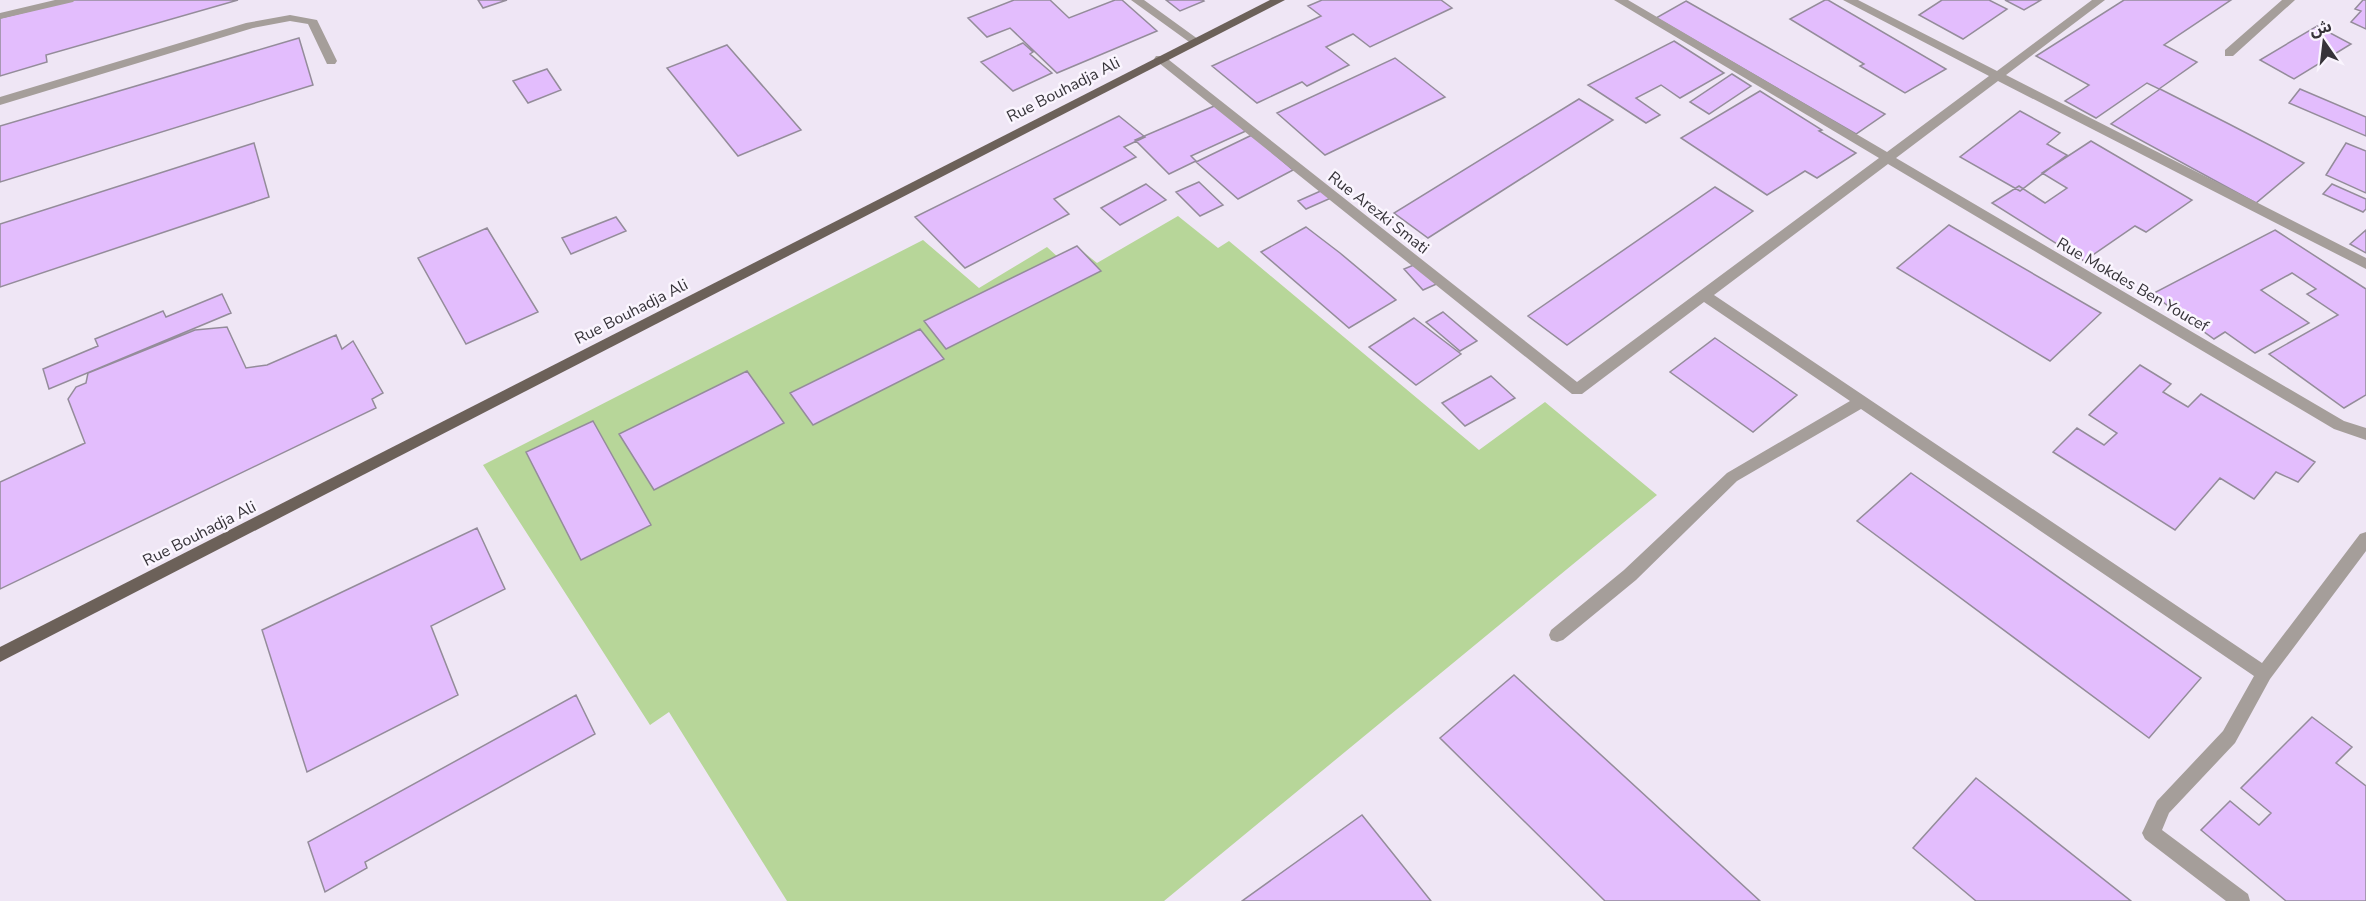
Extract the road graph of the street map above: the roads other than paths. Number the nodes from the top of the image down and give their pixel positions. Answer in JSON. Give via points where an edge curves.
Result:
{"nodes":[{"id":1,"x":69,"y":0,"type":"edge"},
{"id":2,"x":1137,"y":0,"type":"edge"},
{"id":3,"x":1279,"y":0,"type":"edge"},
{"id":4,"x":1620,"y":0,"type":"edge"},
{"id":5,"x":1849,"y":0,"type":"edge"},
{"id":6,"x":2098,"y":0,"type":"edge"},
{"id":7,"x":2289,"y":0,"type":"edge"},
{"id":8,"x":0,"y":16,"type":"edge"},
{"id":9,"x":1197,"y":42,"type":"junction"},
{"id":10,"x":2229,"y":53,"type":"dead end"},
{"id":11,"x":1160,"y":59,"type":"junction"},
{"id":12,"x":331,"y":61,"type":"dead end"},
{"id":13,"x":1996,"y":77,"type":"junction"},
{"id":14,"x":0,"y":101,"type":"edge"},
{"id":15,"x":1886,"y":159,"type":"junction"},
{"id":16,"x":2366,"y":264,"type":"edge"},
{"id":17,"x":1704,"y":295,"type":"junction"},
{"id":18,"x":1863,"y":401,"type":"junction"},
{"id":19,"x":2366,"y":434,"type":"edge"},
{"id":20,"x":2366,"y":539,"type":"edge"},
{"id":21,"x":1557,"y":635,"type":"dead end"},
{"id":22,"x":0,"y":656,"type":"edge"},
{"id":23,"x":2264,"y":674,"type":"junction"},
{"id":24,"x":2241,"y":901,"type":"edge"}],
"edges":[{"from":1,"to":8,"type":"street"},
{"from":2,"to":9,"type":"street"},
{"from":3,"to":9,"type":"main road","name":"Rue Bouhadja Ali"},
{"from":4,"to":15,"type":"street","name":"Rue Mokdes Ben Youcef"},
{"from":5,"to":13,"type":"street"},
{"from":6,"to":13,"type":"street"},
{"from":7,"to":10,"type":"street"},
{"from":9,"to":11,"type":"main road","name":"Rue Bouhadja Ali"},
{"from":11,"to":17,"type":"street","name":"Rue Arezki Smati","via":[[1576,390]]},
{"from":11,"to":22,"type":"main road","name":"Rue Bouhadja Ali"},
{"from":12,"to":14,"type":"street","via":[[313,22],[300,17],[279,18]]},
{"from":13,"to":15,"type":"street"},
{"from":13,"to":16,"type":"street"},
{"from":15,"to":17,"type":"street"},
{"from":15,"to":19,"type":"street","name":"Rue Mokdes Ben Youcef","via":[[2338,425]]},
{"from":17,"to":18,"type":"street"},
{"from":18,"to":21,"type":"street","via":[[1732,477],[1630,575]]},
{"from":18,"to":23,"type":"street"},
{"from":20,"to":23,"type":"street"},
{"from":23,"to":24,"type":"street","via":[[2229,737],[2163,807],[2151,832]]}]}
